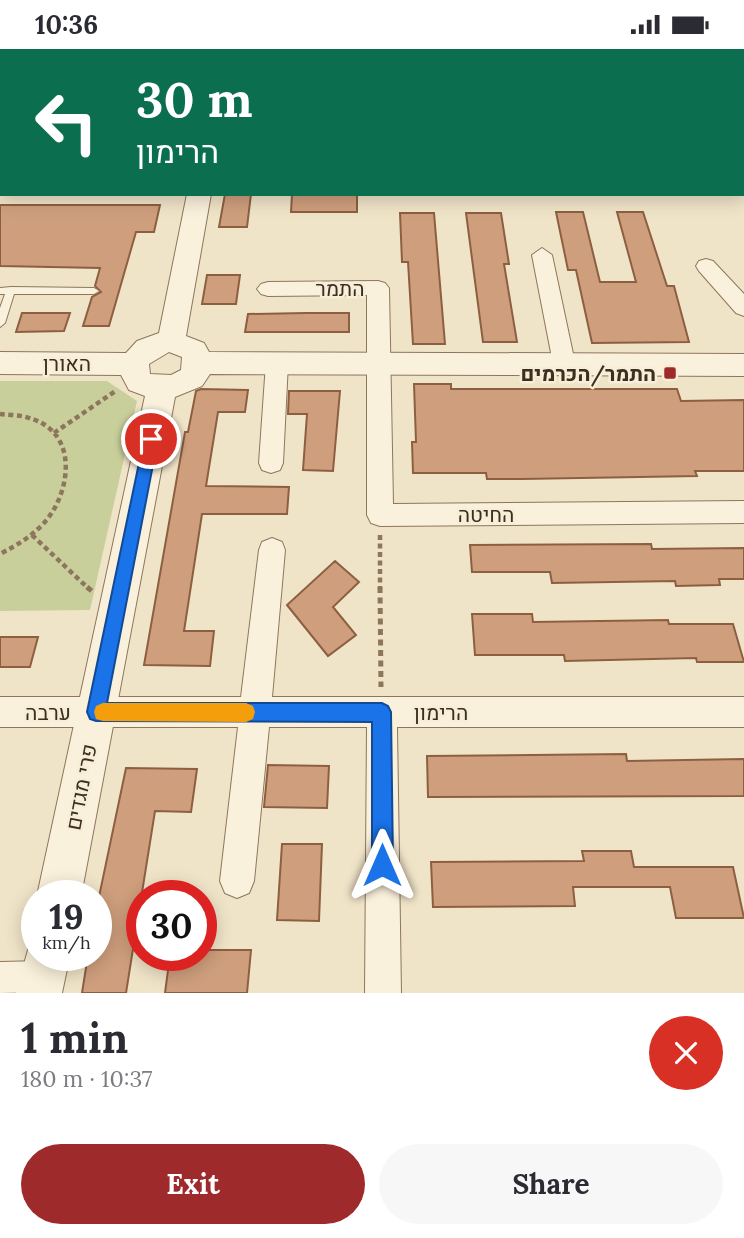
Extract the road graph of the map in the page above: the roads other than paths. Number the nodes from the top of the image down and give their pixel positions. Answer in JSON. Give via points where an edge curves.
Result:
{"nodes":[{"id":1,"x":199,"y":196,"type":"edge"},
{"id":2,"x":542,"y":255,"type":"dead end"},
{"id":3,"x":706,"y":266,"type":"dead end"},
{"id":4,"x":268,"y":289,"type":"dead end"},
{"id":5,"x":6,"y":290,"type":"edge"},
{"id":6,"x":94,"y":291,"type":"dead end"},
{"id":7,"x":744,"y":309,"type":"edge"},
{"id":8,"x":0,"y":323,"type":"edge"},
{"id":9,"x":171,"y":341,"type":"junction"},
{"id":10,"x":0,"y":363,"type":"edge"},
{"id":11,"x":199,"y":363,"type":"junction"},
{"id":12,"x":278,"y":363,"type":"junction"},
{"id":13,"x":379,"y":363,"type":"junction"},
{"id":14,"x":564,"y":363,"type":"junction"},
{"id":15,"x":744,"y":365,"type":"edge"},
{"id":16,"x":144,"y":377,"type":"junction"},
{"id":17,"x":271,"y":463,"type":"dead end"},
{"id":18,"x":744,"y":512,"type":"edge"},
{"id":19,"x":272,"y":550,"type":"dead end"},
{"id":20,"x":0,"y":712,"type":"edge"},
{"id":21,"x":96,"y":712,"type":"junction"},
{"id":22,"x":255,"y":712,"type":"junction"},
{"id":23,"x":382,"y":712,"type":"junction"},
{"id":24,"x":744,"y":712,"type":"edge"},
{"id":25,"x":62,"y":880,"type":"edge"},
{"id":26,"x":237,"y":881,"type":"dead end"},
{"id":27,"x":383,"y":993,"type":"edge"}],
"edges":[{"from":1,"to":9,"type":"street"},
{"from":2,"to":14,"type":"street"},
{"from":3,"to":7,"type":"street"},
{"from":4,"to":13,"type":"street","name":"התמר","via":[[379,288]]},
{"from":5,"to":6,"type":"lane"},
{"from":5,"to":8,"type":"lane"},
{"from":9,"to":11,"type":"street","via":[[194,350]]},
{"from":9,"to":16,"type":"street","via":[[144,350]]},
{"from":10,"to":16,"type":"street","name":"האורן"},
{"from":11,"to":12,"type":"street"},
{"from":11,"to":16,"type":"street","via":[[183,384]]},
{"from":12,"to":13,"type":"street"},
{"from":12,"to":17,"type":"street"},
{"from":13,"to":14,"type":"street"},
{"from":13,"to":18,"type":"street","name":"החיטה","via":[[380,515]]},
{"from":14,"to":15,"type":"street"},
{"from":16,"to":21,"type":"street","name":"פרי מגדים","via":[[116,614]]},
{"from":19,"to":22,"type":"street"},
{"from":20,"to":21,"type":"street","name":"ערבה"},
{"from":21,"to":22,"type":"street","name":"הרימון"},
{"from":21,"to":25,"type":"street","name":"פרי מגדים"},
{"from":22,"to":23,"type":"street","name":"הרימון"},
{"from":22,"to":26,"type":"street"},
{"from":23,"to":24,"type":"street","name":"הרימון"},
{"from":23,"to":27,"type":"street"}]}
